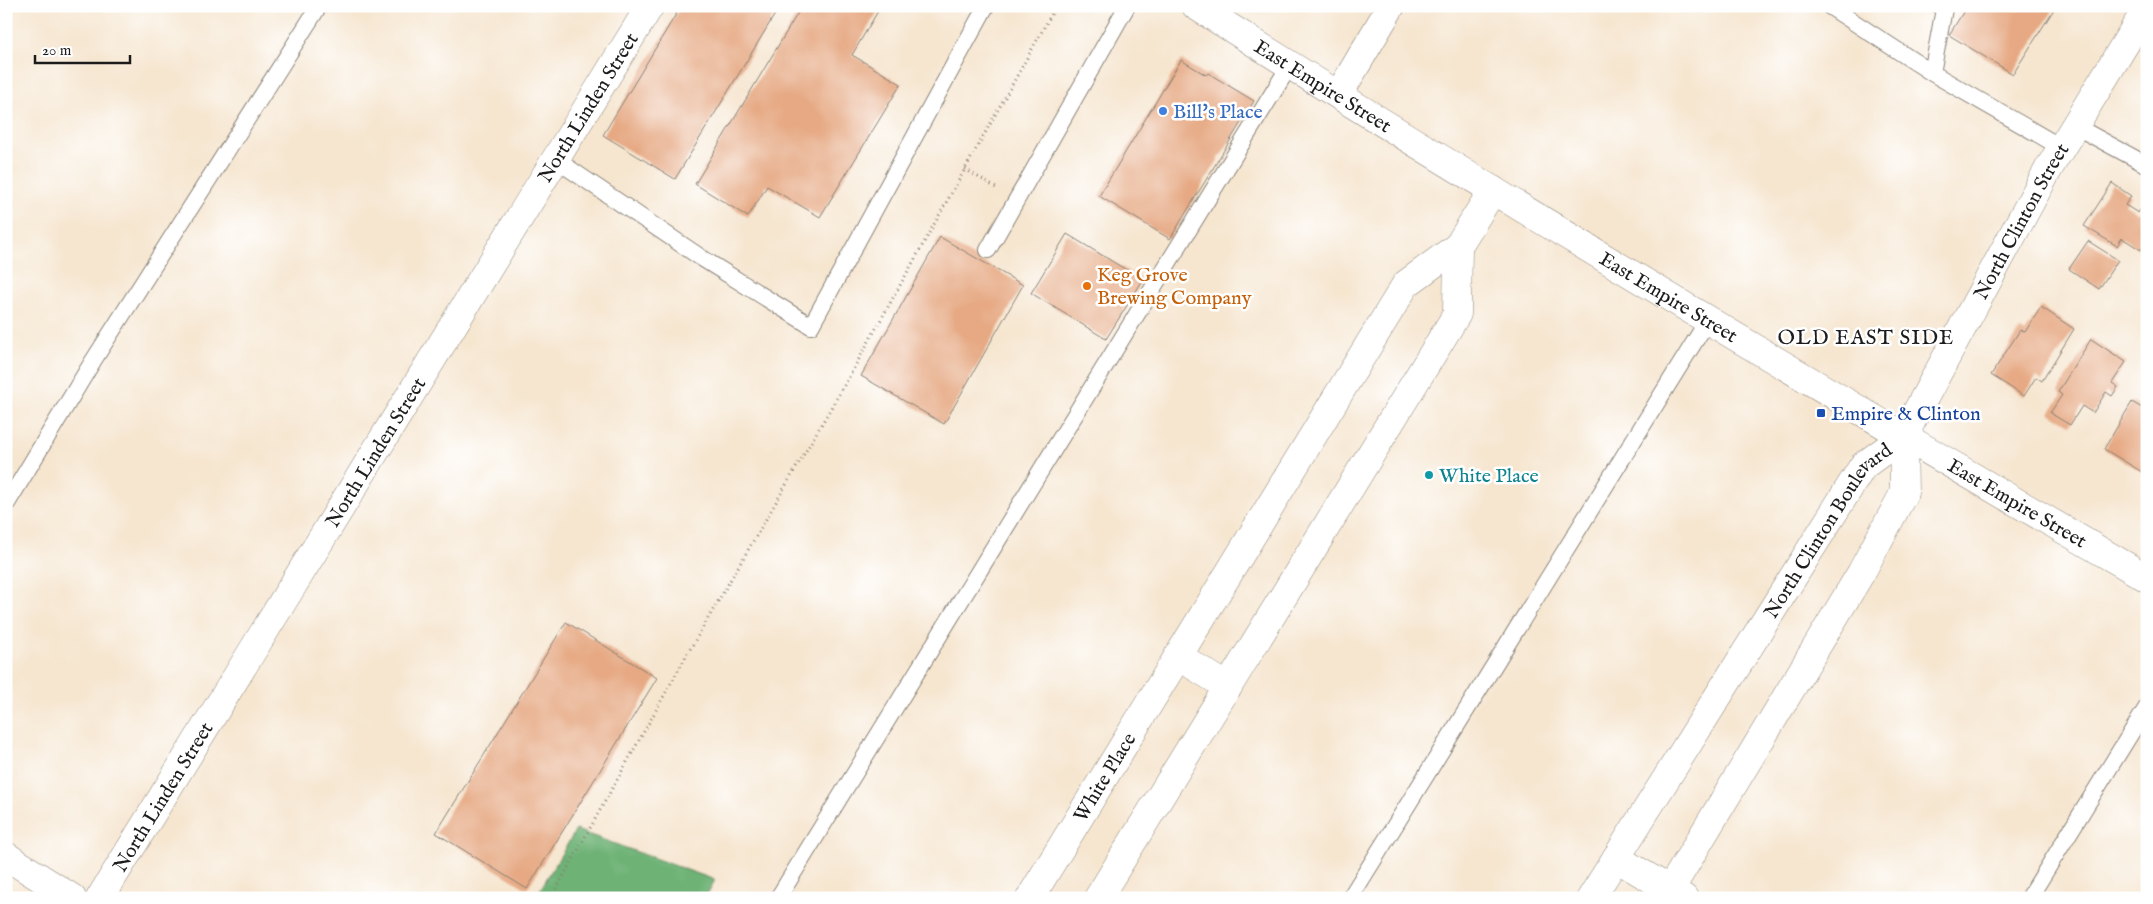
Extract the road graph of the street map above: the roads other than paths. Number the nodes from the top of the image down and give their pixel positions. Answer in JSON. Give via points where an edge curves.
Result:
{"nodes":[{"id":1,"x":318,"y":6,"type":"edge"},
{"id":2,"x":650,"y":6,"type":"edge"},
{"id":3,"x":986,"y":6,"type":"edge"},
{"id":4,"x":1127,"y":6,"type":"edge"},
{"id":5,"x":1196,"y":6,"type":"edge"},
{"id":6,"x":1391,"y":6,"type":"edge"},
{"id":7,"x":1828,"y":6,"type":"edge"},
{"id":8,"x":1940,"y":6,"type":"edge"},
{"id":9,"x":2147,"y":8,"type":"edge"},
{"id":10,"x":1290,"y":65,"type":"junction"},
{"id":11,"x":1932,"y":73,"type":"junction"},
{"id":12,"x":1339,"y":94,"type":"junction"},
{"id":13,"x":2069,"y":137,"type":"junction"},
{"id":14,"x":555,"y":159,"type":"junction"},
{"id":15,"x":2147,"y":165,"type":"edge"},
{"id":16,"x":1493,"y":190,"type":"junction"},
{"id":17,"x":1458,"y":246,"type":"junction"},
{"id":18,"x":988,"y":250,"type":"dead end"},
{"id":19,"x":1708,"y":320,"type":"junction"},
{"id":20,"x":1903,"y":437,"type":"junction"},
{"id":21,"x":6,"y":505,"type":"edge"},
{"id":22,"x":2147,"y":578,"type":"edge"},
{"id":23,"x":1178,"y":656,"type":"junction"},
{"id":24,"x":1228,"y":687,"type":"junction"},
{"id":25,"x":2147,"y":707,"type":"edge"},
{"id":26,"x":6,"y":856,"type":"edge"},
{"id":27,"x":1616,"y":858,"type":"junction"},
{"id":28,"x":1673,"y":895,"type":"edge"},
{"id":29,"x":72,"y":898,"type":"edge"},
{"id":30,"x":100,"y":898,"type":"edge"},
{"id":31,"x":778,"y":898,"type":"edge"},
{"id":32,"x":1030,"y":898,"type":"edge"},
{"id":33,"x":1098,"y":898,"type":"edge"},
{"id":34,"x":1350,"y":898,"type":"edge"},
{"id":35,"x":1591,"y":898,"type":"edge"},
{"id":36,"x":2029,"y":898,"type":"edge"}],
"edges":[{"from":1,"to":21,"type":"lane","via":[[93,361]]},
{"from":2,"to":14,"type":"street","name":"North Linden Street"},
{"from":3,"to":14,"type":"lane","via":[[811,326],[700,257]]},
{"from":4,"to":18,"type":"lane"},
{"from":5,"to":10,"type":"street","name":"East Empire Street"},
{"from":6,"to":12,"type":"street"},
{"from":7,"to":11,"type":"lane"},
{"from":8,"to":11,"type":"lane","via":[[1944,9]]},
{"from":9,"to":13,"type":"street","name":"North Clinton Street"},
{"from":10,"to":12,"type":"street","name":"East Empire Street"},
{"from":10,"to":31,"type":"lane"},
{"from":11,"to":13,"type":"lane"},
{"from":12,"to":16,"type":"street","name":"East Empire Street"},
{"from":13,"to":15,"type":"lane"},
{"from":13,"to":20,"type":"street","name":"North Clinton Street"},
{"from":14,"to":30,"type":"street","name":"North Linden Street"},
{"from":16,"to":17,"type":"street","name":"White Place"},
{"from":16,"to":19,"type":"street","name":"East Empire Street"},
{"from":17,"to":23,"type":"street","name":"White Place","via":[[1406,284]]},
{"from":17,"to":24,"type":"street","via":[[1456,314]]},
{"from":19,"to":20,"type":"street","name":"East Empire Street"},
{"from":19,"to":34,"type":"lane"},
{"from":20,"to":22,"type":"street","name":"East Empire Street"},
{"from":20,"to":27,"type":"street","name":"North Clinton Boulevard","via":[[1863,466]]},
{"from":20,"to":28,"type":"street","name":"North Clinton Boulevard","via":[[1904,493],[1861,573]]},
{"from":23,"to":24,"type":"street"},
{"from":23,"to":32,"type":"street","name":"White Place"},
{"from":24,"to":33,"type":"street"},
{"from":25,"to":36,"type":"lane"},
{"from":26,"to":29,"type":"street"},
{"from":27,"to":28,"type":"street"},
{"from":27,"to":35,"type":"street","name":"North Clinton Boulevard"}]}
